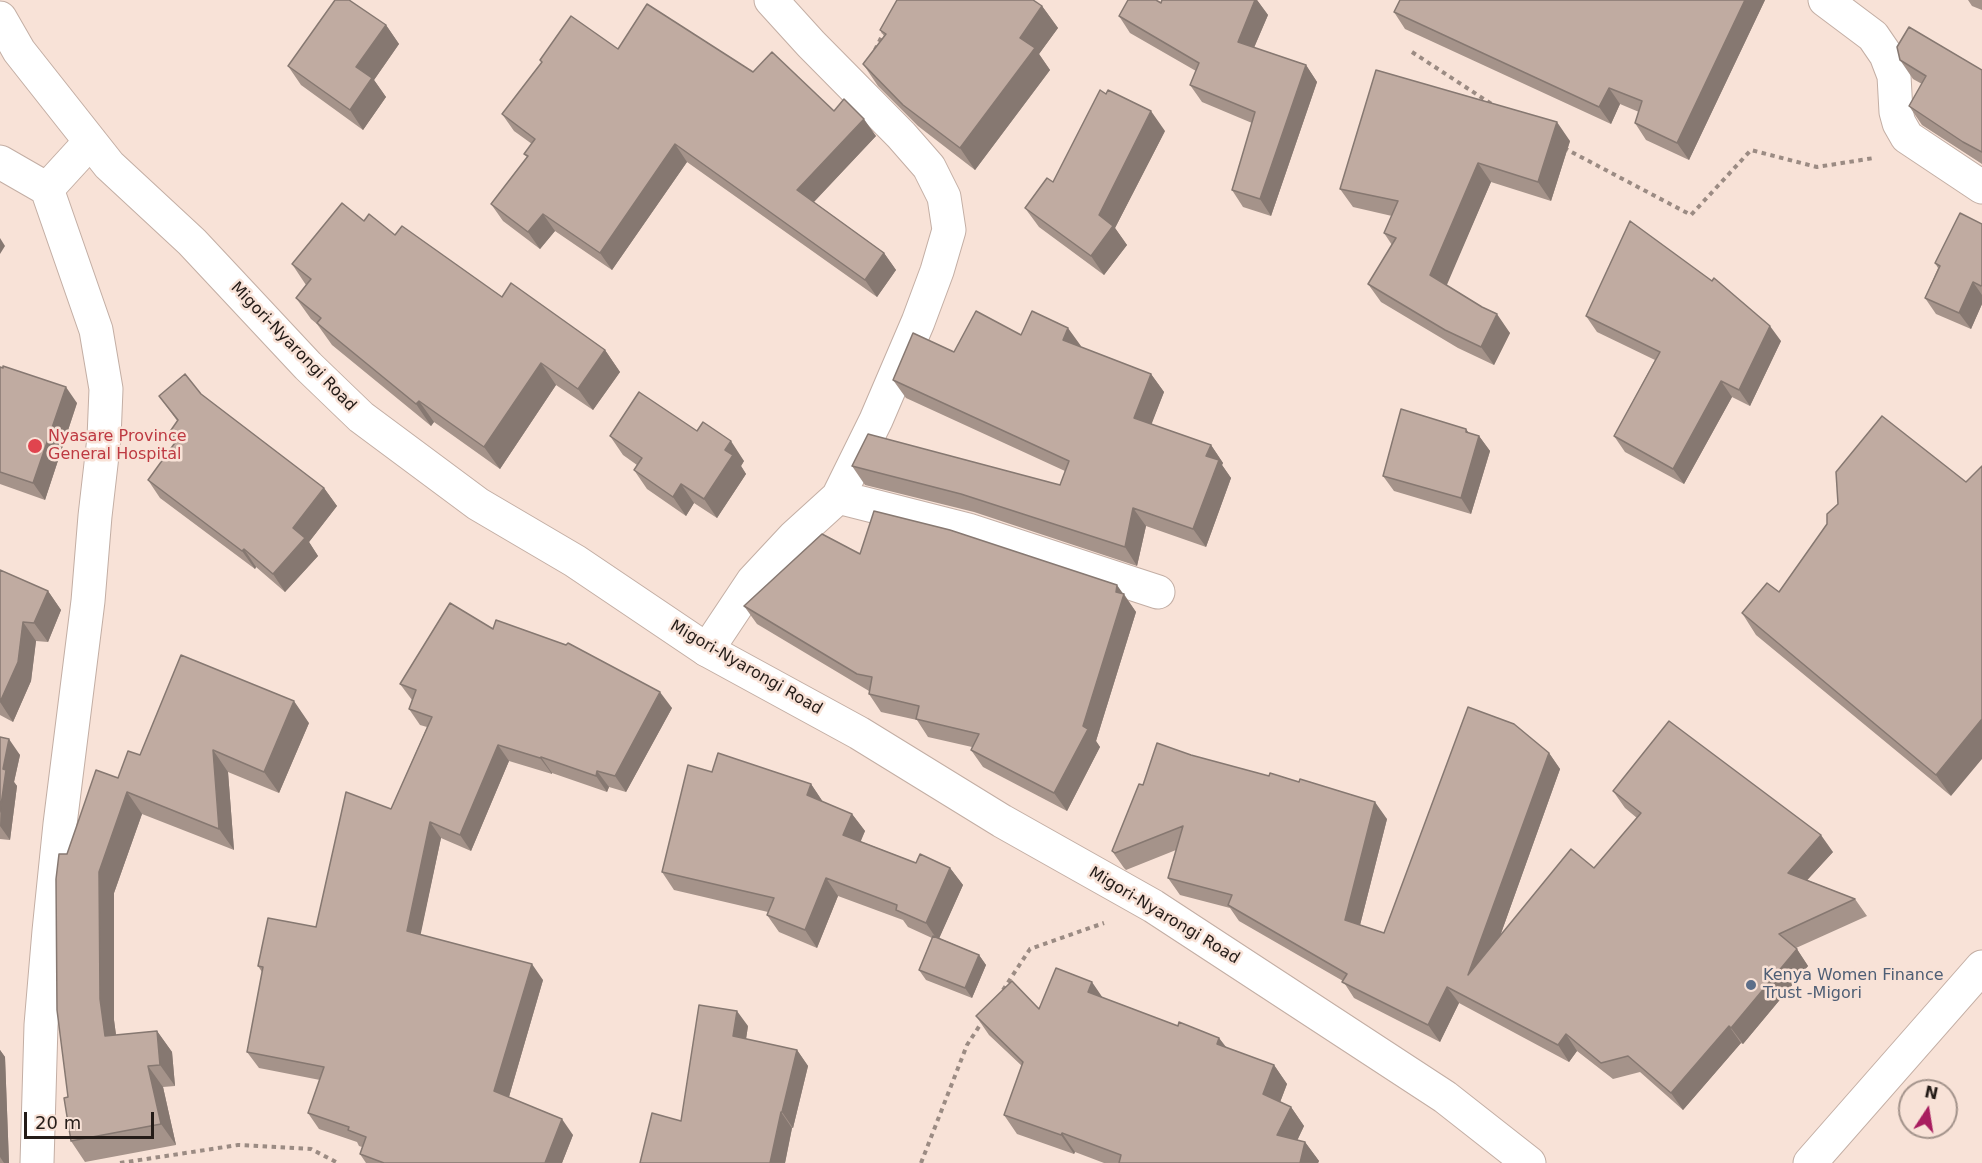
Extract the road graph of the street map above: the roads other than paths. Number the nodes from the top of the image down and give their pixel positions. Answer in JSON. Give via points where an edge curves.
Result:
{"nodes":[{"id":1,"x":771,"y":0,"type":"edge"},
{"id":2,"x":1825,"y":0,"type":"edge"},
{"id":3,"x":0,"y":18,"type":"edge"},
{"id":4,"x":90,"y":142,"type":"junction"},
{"id":5,"x":0,"y":162,"type":"edge"},
{"id":6,"x":1982,"y":187,"type":"edge"},
{"id":7,"x":46,"y":189,"type":"junction"},
{"id":8,"x":838,"y":497,"type":"junction"},
{"id":9,"x":1158,"y":592,"type":"dead end"},
{"id":10,"x":707,"y":650,"type":"junction"},
{"id":11,"x":1982,"y":967,"type":"edge"},
{"id":12,"x":37,"y":1163,"type":"edge"},
{"id":13,"x":1529,"y":1163,"type":"edge"},
{"id":14,"x":1810,"y":1163,"type":"edge"}],
"edges":[{"from":1,"to":8,"type":"main road","via":[[929,166],[944,197],[949,230],[914,331]]},
{"from":2,"to":6,"type":"main road","via":[[1873,36],[1886,55],[1894,76],[1896,112],[1907,137]]},
{"from":3,"to":4,"type":"main road","name":"Migori-Nyarongi Road","via":[[20,51]]},
{"from":4,"to":7,"type":"main road"},
{"from":4,"to":10,"type":"main road","name":"Migori-Nyarongi Road","via":[[361,417],[478,504],[575,561]]},
{"from":5,"to":7,"type":"main road"},
{"from":7,"to":12,"type":"main road","via":[[96,330],[106,389],[88,601],[49,932],[41,1025]]},
{"from":8,"to":9,"type":"main road","via":[[968,530]]},
{"from":8,"to":10,"type":"main road","via":[[753,581]]},
{"from":10,"to":13,"type":"main road","name":"Migori-Nyarongi Road","via":[[859,733],[1002,821],[1153,906],[1445,1097]]},
{"from":11,"to":14,"type":"main road"}]}
